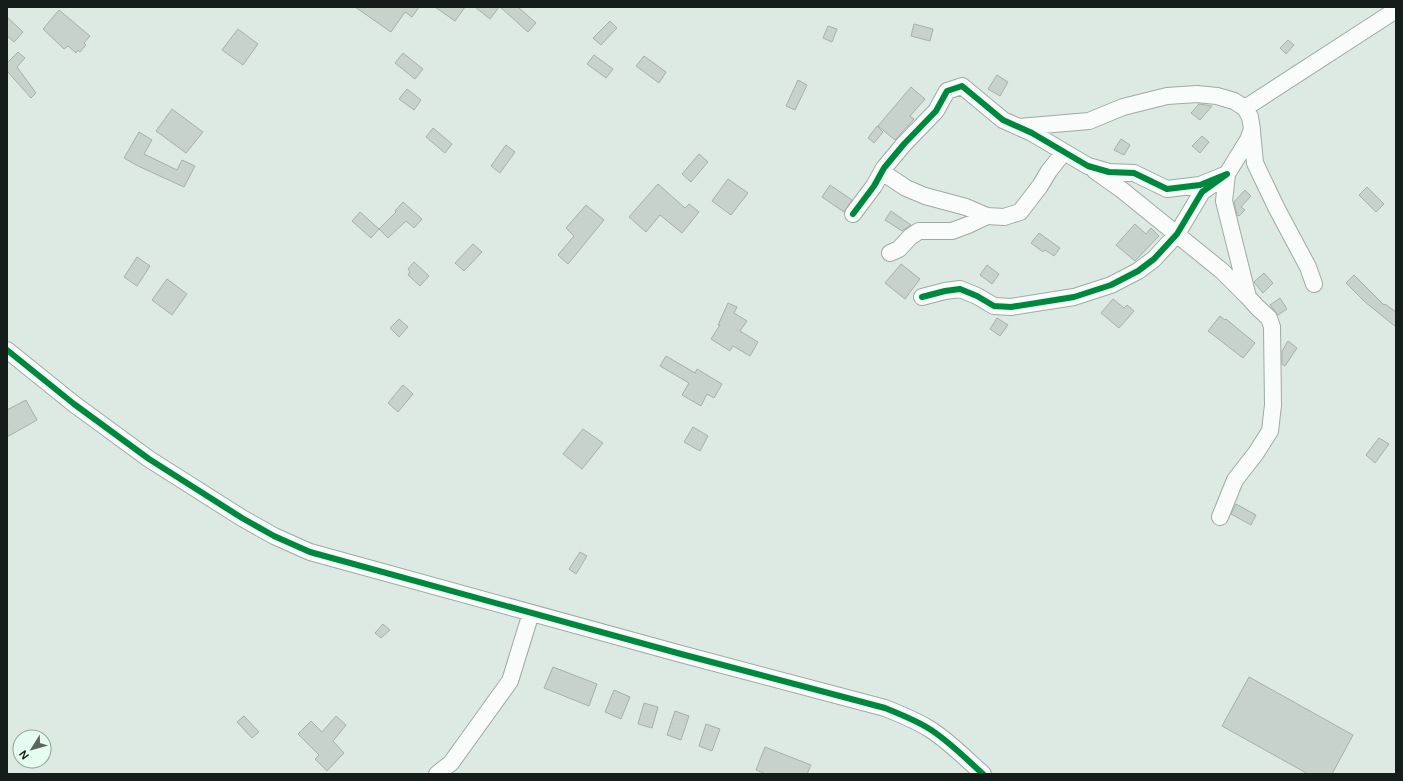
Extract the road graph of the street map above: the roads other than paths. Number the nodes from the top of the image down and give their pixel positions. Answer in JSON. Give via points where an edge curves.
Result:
{"nodes":[{"id":1,"x":1396,"y":10,"type":"edge"},
{"id":2,"x":1244,"y":108,"type":"junction"},
{"id":3,"x":1018,"y":127,"type":"junction"},
{"id":4,"x":1252,"y":129,"type":"junction"},
{"id":5,"x":1064,"y":152,"type":"junction"},
{"id":6,"x":1088,"y":166,"type":"junction"},
{"id":7,"x":882,"y":172,"type":"junction"},
{"id":8,"x":1227,"y":174,"type":"junction"},
{"id":9,"x":852,"y":214,"type":"dead end"},
{"id":10,"x":987,"y":216,"type":"junction"},
{"id":11,"x":1177,"y":234,"type":"junction"},
{"id":12,"x":890,"y":253,"type":"dead end"},
{"id":13,"x":1314,"y":284,"type":"dead end"},
{"id":14,"x":922,"y":297,"type":"dead end"},
{"id":15,"x":1248,"y":297,"type":"junction"},
{"id":16,"x":7,"y":350,"type":"edge"},
{"id":17,"x":1220,"y":517,"type":"dead end"},
{"id":18,"x":531,"y":613,"type":"junction"},
{"id":19,"x":438,"y":774,"type":"edge"},
{"id":20,"x":983,"y":774,"type":"edge"}],
"edges":[{"from":1,"to":2,"type":"street"},
{"from":2,"to":3,"type":"street","via":[[1234,101],[1217,96],[1167,96],[1123,107],[1089,121]]},
{"from":2,"to":4,"type":"street","via":[[1250,117]]},
{"from":3,"to":5,"type":"street"},
{"from":3,"to":7,"type":"street","via":[[1003,120],[962,86],[947,91],[936,111],[904,144]]},
{"from":4,"to":8,"type":"street"},
{"from":4,"to":13,"type":"street","via":[[1255,163],[1308,267]]},
{"from":5,"to":6,"type":"street"},
{"from":5,"to":10,"type":"street","via":[[1020,212],[1004,217]]},
{"from":6,"to":8,"type":"street","via":[[1109,172],[1134,173],[1167,189],[1200,185]]},
{"from":6,"to":11,"type":"street"},
{"from":7,"to":9,"type":"street"},
{"from":7,"to":10,"type":"street","via":[[906,188],[925,196],[966,207]]},
{"from":8,"to":11,"type":"street","via":[[1202,192]]},
{"from":8,"to":15,"type":"street","via":[[1224,201]]},
{"from":10,"to":12,"type":"street","via":[[952,231],[920,232]]},
{"from":11,"to":14,"type":"street","via":[[1154,259],[1138,271],[1111,285],[1074,297],[1011,307],[994,306],[960,290]]},
{"from":11,"to":15,"type":"street","via":[[1222,271]]},
{"from":15,"to":17,"type":"street","via":[[1269,318],[1272,327],[1273,405],[1270,431],[1235,480]]},
{"from":16,"to":18,"type":"street","via":[[74,404],[149,459],[274,536],[310,552]]},
{"from":18,"to":19,"type":"street","via":[[510,681],[451,763]]},
{"from":18,"to":20,"type":"street","via":[[885,708],[928,728],[954,747]]}]}
